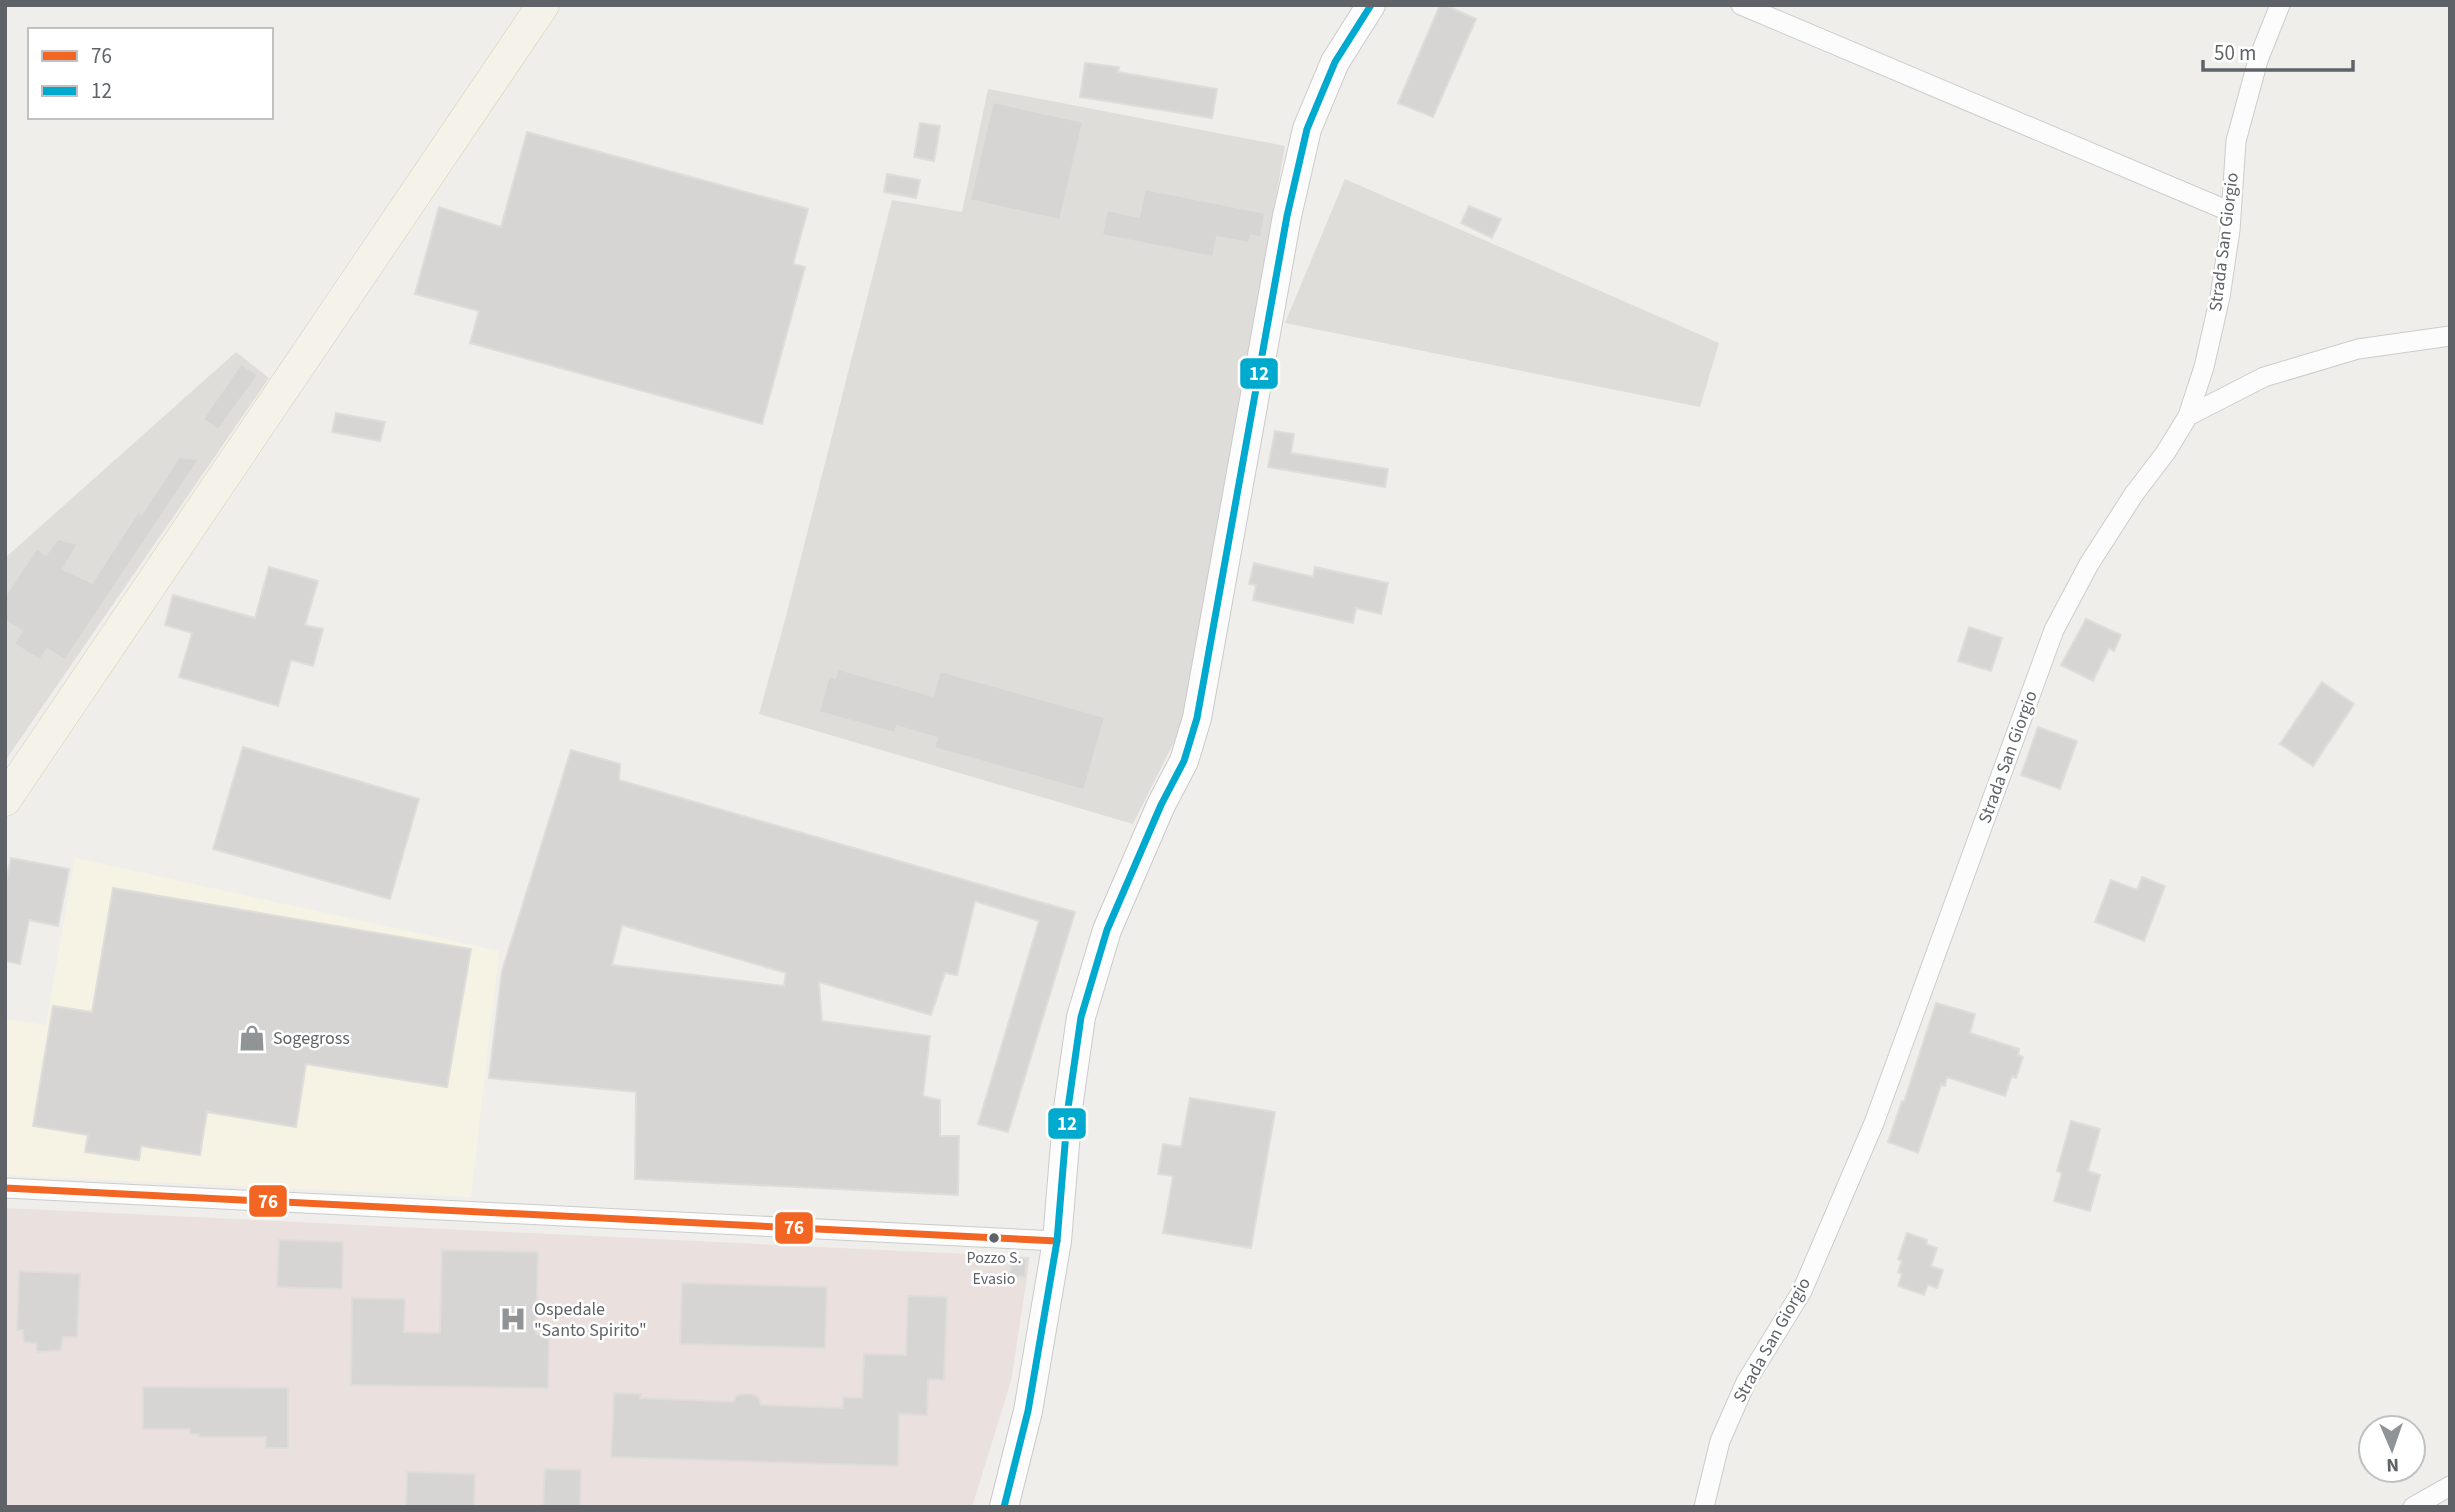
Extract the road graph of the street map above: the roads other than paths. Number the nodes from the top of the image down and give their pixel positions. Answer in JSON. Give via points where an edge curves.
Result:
{"nodes":[{"id":1,"x":543,"y":5,"type":"edge"},
{"id":2,"x":1370,"y":5,"type":"edge"},
{"id":3,"x":1741,"y":5,"type":"edge"},
{"id":4,"x":2280,"y":5,"type":"edge"},
{"id":5,"x":2230,"y":221,"type":"junction"},
{"id":6,"x":2450,"y":336,"type":"edge"},
{"id":7,"x":2188,"y":416,"type":"junction"},
{"id":8,"x":5,"y":800,"type":"edge"},
{"id":9,"x":5,"y":1188,"type":"edge"},
{"id":10,"x":1057,"y":1241,"type":"junction"},
{"id":11,"x":2450,"y":1486,"type":"edge"},
{"id":12,"x":1004,"y":1507,"type":"edge"},
{"id":13,"x":1704,"y":1507,"type":"edge"},
{"id":14,"x":2413,"y":1507,"type":"edge"}],
"edges":[{"from":1,"to":8,"type":"main road"},
{"from":2,"to":10,"type":"street","via":[[1335,62],[1307,129],[1287,216],[1197,718],[1184,761],[1107,930],[1081,1017]]},
{"from":3,"to":5,"type":"street"},
{"from":4,"to":5,"type":"street","name":"Strada San Giorgio","via":[[2258,60],[2236,141]]},
{"from":5,"to":7,"type":"street","name":"Strada San Giorgio","via":[[2220,297]]},
{"from":6,"to":7,"type":"street","via":[[2358,349],[2264,376]]},
{"from":7,"to":13,"type":"street","name":"Strada San Giorgio","via":[[2089,564],[2054,630],[1874,1123],[1802,1291],[1746,1382],[1720,1441]]},
{"from":9,"to":10,"type":"street"},
{"from":10,"to":12,"type":"street","via":[[1028,1411]]},
{"from":11,"to":14,"type":"street"}]}
